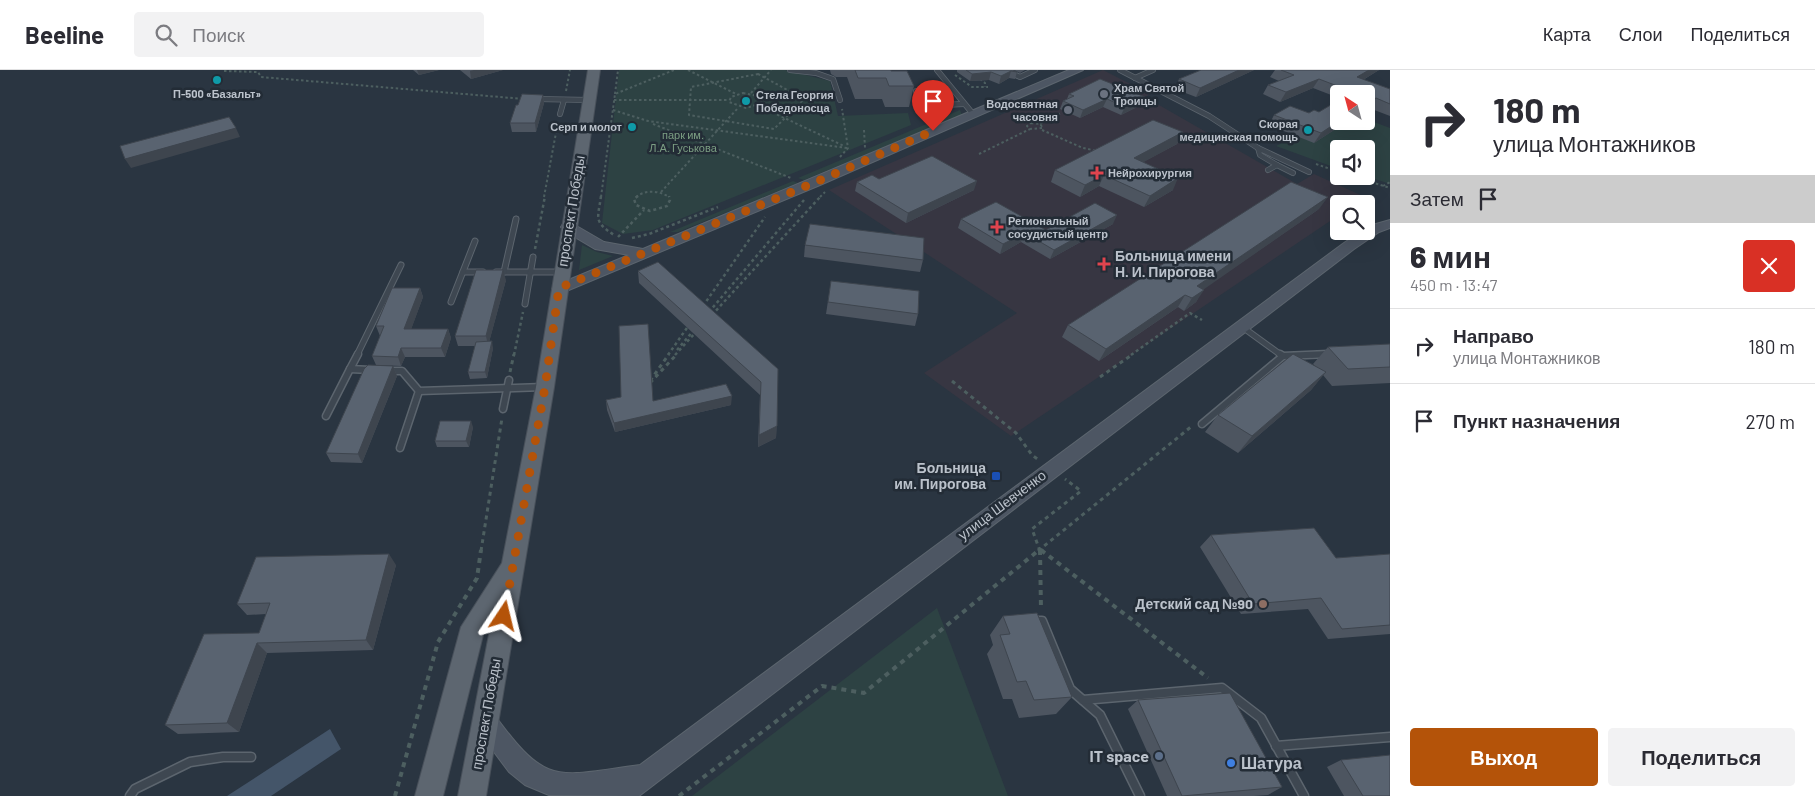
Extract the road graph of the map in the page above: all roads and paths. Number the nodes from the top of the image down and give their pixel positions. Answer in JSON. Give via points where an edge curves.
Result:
{"nodes":[{"id":1,"x":570,"y":70,"type":"edge"},
{"id":2,"x":594,"y":70,"type":"edge"},
{"id":3,"x":618,"y":70,"type":"edge"},
{"id":4,"x":688,"y":70,"type":"edge"},
{"id":5,"x":772,"y":70,"type":"edge"},
{"id":6,"x":790,"y":70,"type":"edge"},
{"id":7,"x":938,"y":70,"type":"edge"},
{"id":8,"x":1005,"y":70,"type":"edge"},
{"id":9,"x":1035,"y":70,"type":"edge"},
{"id":10,"x":1078,"y":70,"type":"edge"},
{"id":11,"x":1120,"y":70,"type":"edge"},
{"id":12,"x":1153,"y":70,"type":"edge"},
{"id":13,"x":224,"y":71,"type":"edge"},
{"id":14,"x":953,"y":73,"type":"dead end"},
{"id":15,"x":765,"y":77,"type":"junction"},
{"id":16,"x":1135,"y":78,"type":"junction"},
{"id":17,"x":711,"y":83,"type":"junction"},
{"id":18,"x":972,"y":85,"type":"junction"},
{"id":19,"x":916,"y":91,"type":"dead end"},
{"id":20,"x":615,"y":94,"type":"dead end"},
{"id":21,"x":736,"y":94,"type":"junction"},
{"id":22,"x":752,"y":94,"type":"junction"},
{"id":23,"x":524,"y":99,"type":"joint"},
{"id":24,"x":762,"y":99,"type":"junction"},
{"id":25,"x":804,"y":99,"type":"junction"},
{"id":26,"x":564,"y":100,"type":"junction"},
{"id":27,"x":589,"y":100,"type":"junction"},
{"id":28,"x":614,"y":100,"type":"dead end"},
{"id":29,"x":729,"y":100,"type":"junction"},
{"id":30,"x":840,"y":100,"type":"junction"},
{"id":31,"x":690,"y":101,"type":"junction"},
{"id":32,"x":964,"y":104,"type":"junction"},
{"id":33,"x":758,"y":106,"type":"junction"},
{"id":34,"x":738,"y":108,"type":"junction"},
{"id":35,"x":613,"y":110,"type":"dead end"},
{"id":36,"x":1061,"y":113,"type":"edge"},
{"id":37,"x":560,"y":114,"type":"joint"},
{"id":38,"x":973,"y":114,"type":"junction"},
{"id":39,"x":785,"y":120,"type":"junction"},
{"id":40,"x":648,"y":121,"type":"junction"},
{"id":41,"x":725,"y":121,"type":"junction"},
{"id":42,"x":1022,"y":121,"type":"dead end"},
{"id":43,"x":1028,"y":124,"type":"junction"},
{"id":44,"x":1040,"y":124,"type":"junction"},
{"id":45,"x":1030,"y":129,"type":"junction"},
{"id":46,"x":717,"y":130,"type":"junction"},
{"id":47,"x":864,"y":130,"type":"dead end"},
{"id":48,"x":1042,"y":130,"type":"junction"},
{"id":49,"x":704,"y":144,"type":"junction"},
{"id":50,"x":848,"y":148,"type":"junction"},
{"id":51,"x":866,"y":148,"type":"dead end"},
{"id":52,"x":1258,"y":148,"type":"junction"},
{"id":53,"x":1097,"y":151,"type":"edge"},
{"id":54,"x":979,"y":154,"type":"dead end"},
{"id":55,"x":835,"y":163,"type":"dead end"},
{"id":56,"x":1277,"y":165,"type":"junction"},
{"id":57,"x":1268,"y":170,"type":"dead end"},
{"id":58,"x":1309,"y":172,"type":"dead end"},
{"id":59,"x":1293,"y":173,"type":"dead end"},
{"id":60,"x":816,"y":182,"type":"junction"},
{"id":61,"x":1390,"y":182,"type":"edge"},
{"id":62,"x":1375,"y":183,"type":"edge"},
{"id":63,"x":1383,"y":186,"type":"junction"},
{"id":64,"x":1390,"y":188,"type":"edge"},
{"id":65,"x":829,"y":190,"type":"dead end"},
{"id":66,"x":661,"y":192,"type":"junction"},
{"id":67,"x":810,"y":193,"type":"dead end"},
{"id":68,"x":644,"y":210,"type":"junction"},
{"id":69,"x":516,"y":219,"type":"dead end"},
{"id":70,"x":1390,"y":224,"type":"edge"},
{"id":71,"x":568,"y":227,"type":"junction"},
{"id":72,"x":618,"y":237,"type":"dead end"},
{"id":73,"x":475,"y":241,"type":"dead end"},
{"id":74,"x":644,"y":253,"type":"junction"},
{"id":75,"x":533,"y":257,"type":"joint"},
{"id":76,"x":401,"y":265,"type":"dead end"},
{"id":77,"x":463,"y":272,"type":"junction"},
{"id":78,"x":504,"y":272,"type":"junction"},
{"id":79,"x":530,"y":272,"type":"junction"},
{"id":80,"x":560,"y":280,"type":"junction"},
{"id":81,"x":451,"y":302,"type":"dead end"},
{"id":82,"x":524,"y":304,"type":"joint"},
{"id":83,"x":708,"y":314,"type":"edge"},
{"id":84,"x":1202,"y":320,"type":"dead end"},
{"id":85,"x":1241,"y":326,"type":"junction"},
{"id":86,"x":695,"y":328,"type":"edge"},
{"id":87,"x":1341,"y":354,"type":"edge"},
{"id":88,"x":1283,"y":356,"type":"junction"},
{"id":89,"x":350,"y":369,"type":"junction"},
{"id":90,"x":376,"y":370,"type":"edge"},
{"id":91,"x":385,"y":370,"type":"edge"},
{"id":92,"x":1100,"y":377,"type":"dead end"},
{"id":93,"x":509,"y":380,"type":"joint"},
{"id":94,"x":545,"y":387,"type":"junction"},
{"id":95,"x":508,"y":388,"type":"junction"},
{"id":96,"x":645,"y":388,"type":"edge"},
{"id":97,"x":419,"y":391,"type":"junction"},
{"id":98,"x":504,"y":409,"type":"joint"},
{"id":99,"x":326,"y":416,"type":"dead end"},
{"id":100,"x":1202,"y":424,"type":"joint"},
{"id":101,"x":400,"y":448,"type":"dead end"},
{"id":102,"x":1040,"y":549,"type":"junction"},
{"id":103,"x":513,"y":563,"type":"junction"},
{"id":104,"x":1025,"y":622,"type":"edge"},
{"id":105,"x":1222,"y":688,"type":"junction"},
{"id":106,"x":1083,"y":700,"type":"junction"},
{"id":107,"x":485,"y":721,"type":"junction"},
{"id":108,"x":1390,"y":737,"type":"edge"},
{"id":109,"x":1276,"y":746,"type":"junction"},
{"id":110,"x":250,"y":757,"type":"dead end"},
{"id":111,"x":646,"y":776,"type":"junction"},
{"id":112,"x":130,"y":796,"type":"edge"},
{"id":113,"x":395,"y":796,"type":"edge"},
{"id":114,"x":429,"y":796,"type":"edge"},
{"id":115,"x":472,"y":796,"type":"edge"},
{"id":116,"x":619,"y":796,"type":"edge"},
{"id":117,"x":679,"y":796,"type":"edge"},
{"id":118,"x":1140,"y":796,"type":"edge"},
{"id":119,"x":1304,"y":796,"type":"edge"}],
"edges":[{"from":1,"to":26,"type":"path"},
{"from":2,"to":27,"type":"main road","name":"проспект Победы"},
{"from":3,"to":20,"type":"path"},
{"from":4,"to":17,"type":"path"},
{"from":5,"to":15,"type":"path"},
{"from":6,"to":30,"type":"lane","via":[[833,79]]},
{"from":7,"to":32,"type":"lane"},
{"from":8,"to":9,"type":"lane","via":[[1020,77]]},
{"from":10,"to":38,"type":"main road"},
{"from":11,"to":16,"type":"lane"},
{"from":12,"to":16,"type":"lane"},
{"from":13,"to":23,"type":"path"},
{"from":14,"to":18,"type":"path"},
{"from":15,"to":17,"type":"path","via":[[758,74]]},
{"from":15,"to":22,"type":"path"},
{"from":15,"to":25,"type":"path"},
{"from":16,"to":52,"type":"lane","via":[[1209,116]]},
{"from":17,"to":21,"type":"path"},
{"from":17,"to":31,"type":"path","via":[[691,87]]},
{"from":18,"to":18,"type":"path","via":[[981,86],[981,81],[987,87]]},
{"from":19,"to":32,"type":"lane","via":[[922,106]]},
{"from":21,"to":22,"type":"path"},
{"from":21,"to":29,"type":"path"},
{"from":22,"to":24,"type":"path"},
{"from":23,"to":26,"type":"lane"},
{"from":24,"to":25,"type":"path"},
{"from":24,"to":33,"type":"path"},
{"from":25,"to":30,"type":"path"},
{"from":25,"to":39,"type":"path"},
{"from":26,"to":27,"type":"lane"},
{"from":26,"to":37,"type":"lane"},
{"from":27,"to":71,"type":"main road","name":"проспект Победы"},
{"from":28,"to":31,"type":"path"},
{"from":29,"to":31,"type":"path"},
{"from":29,"to":34,"type":"path"},
{"from":30,"to":50,"type":"path"},
{"from":31,"to":41,"type":"path","via":[[689,115]]},
{"from":32,"to":38,"type":"lane"},
{"from":33,"to":34,"type":"path"},
{"from":33,"to":39,"type":"path"},
{"from":34,"to":41,"type":"path"},
{"from":35,"to":40,"type":"path"},
{"from":36,"to":44,"type":"path"},
{"from":37,"to":75,"type":"path"},
{"from":38,"to":60,"type":"main road"},
{"from":39,"to":41,"type":"path","via":[[774,129]]},
{"from":39,"to":50,"type":"path"},
{"from":40,"to":46,"type":"path"},
{"from":40,"to":49,"type":"path"},
{"from":41,"to":46,"type":"path"},
{"from":42,"to":43,"type":"path"},
{"from":43,"to":44,"type":"path"},
{"from":43,"to":45,"type":"path"},
{"from":44,"to":48,"type":"path"},
{"from":45,"to":48,"type":"path"},
{"from":45,"to":54,"type":"path"},
{"from":46,"to":49,"type":"path"},
{"from":46,"to":50,"type":"path"},
{"from":47,"to":51,"type":"path"},
{"from":48,"to":53,"type":"path"},
{"from":49,"to":60,"type":"path","via":[[792,178]]},
{"from":49,"to":66,"type":"path"},
{"from":50,"to":55,"type":"path"},
{"from":52,"to":56,"type":"lane","via":[[1260,155]]},
{"from":52,"to":58,"type":"lane"},
{"from":56,"to":57,"type":"lane"},
{"from":56,"to":59,"type":"lane"},
{"from":60,"to":65,"type":"path"},
{"from":60,"to":74,"type":"main road"},
{"from":61,"to":63,"type":"path"},
{"from":62,"to":63,"type":"path"},
{"from":63,"to":64,"type":"path"},
{"from":66,"to":68,"type":"path","via":[[670,200],[666,206]]},
{"from":66,"to":68,"type":"path","via":[[650,191],[636,196],[636,205]]},
{"from":67,"to":83,"type":"path"},
{"from":68,"to":72,"type":"path"},
{"from":69,"to":78,"type":"lane"},
{"from":70,"to":85,"type":"main road","name":"улица Шевченко","via":[[1367,233]]},
{"from":71,"to":74,"type":"main road","via":[[600,246]]},
{"from":71,"to":80,"type":"main road","name":"проспект Победы"},
{"from":73,"to":77,"type":"lane"},
{"from":74,"to":80,"type":"main road"},
{"from":75,"to":79,"type":"lane"},
{"from":76,"to":89,"type":"lane"},
{"from":77,"to":78,"type":"lane"},
{"from":77,"to":81,"type":"lane"},
{"from":78,"to":79,"type":"lane"},
{"from":79,"to":80,"type":"lane"},
{"from":79,"to":82,"type":"lane"},
{"from":80,"to":94,"type":"main road","name":"проспект Победы"},
{"from":82,"to":93,"type":"path"},
{"from":84,"to":92,"type":"path","via":[[1190,313]]},
{"from":85,"to":88,"type":"lane"},
{"from":85,"to":111,"type":"main road","name":"улица Шевченко"},
{"from":86,"to":96,"type":"path"},
{"from":87,"to":88,"type":"lane"},
{"from":88,"to":100,"type":"lane"},
{"from":89,"to":90,"type":"lane"},
{"from":89,"to":99,"type":"lane"},
{"from":91,"to":97,"type":"lane","via":[[402,371]]},
{"from":93,"to":95,"type":"lane"},
{"from":94,"to":95,"type":"lane"},
{"from":94,"to":103,"type":"main road","name":"проспект Победы"},
{"from":95,"to":97,"type":"lane"},
{"from":95,"to":98,"type":"lane"},
{"from":97,"to":101,"type":"lane"},
{"from":98,"to":113,"type":"path","via":[[477,578],[438,642]]},
{"from":100,"to":102,"type":"path","via":[[1191,426]]},
{"from":102,"to":105,"type":"path"},
{"from":102,"to":117,"type":"path","via":[[864,693],[822,686]]},
{"from":103,"to":107,"type":"main road","name":"проспект Победы"},
{"from":103,"to":114,"type":"main road","via":[[473,627]]},
{"from":104,"to":106,"type":"lane","via":[[1042,621],[1070,689]]},
{"from":105,"to":106,"type":"lane"},
{"from":105,"to":109,"type":"lane","via":[[1261,718]]},
{"from":106,"to":118,"type":"lane","via":[[1100,715]]},
{"from":107,"to":111,"type":"main road","via":[[502,750],[523,773],[550,788],[574,790]]},
{"from":107,"to":115,"type":"main road","name":"проспект Победы"},
{"from":108,"to":109,"type":"lane"},
{"from":109,"to":119,"type":"lane"},
{"from":110,"to":112,"type":"lane","via":[[190,762],[135,789]]},
{"from":111,"to":116,"type":"main road","name":"улица Шевченко"}]}
